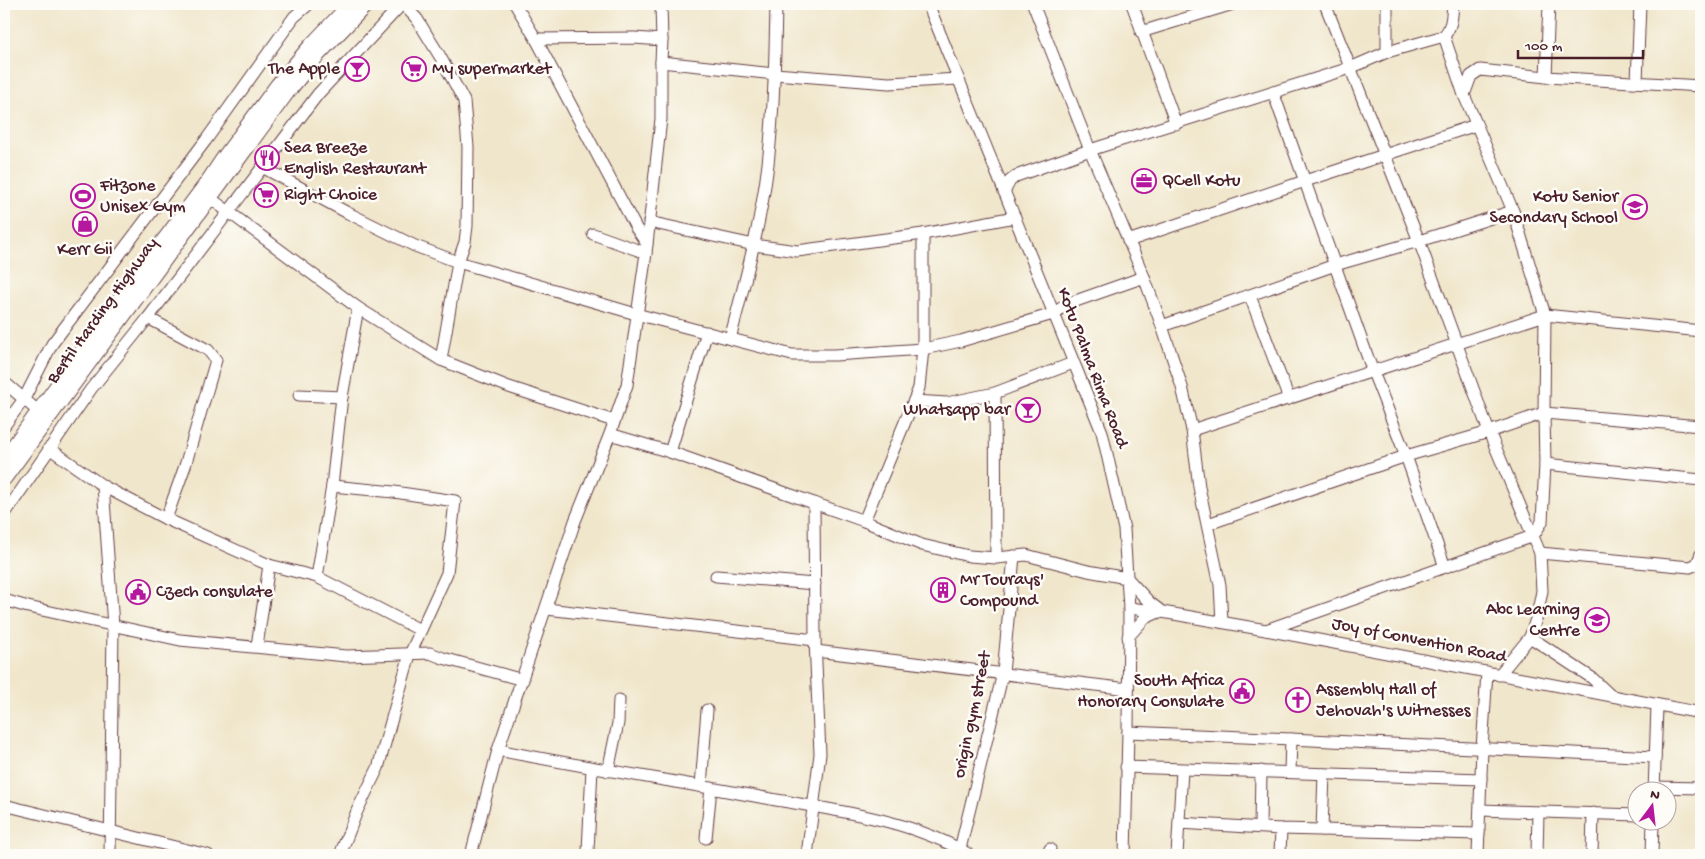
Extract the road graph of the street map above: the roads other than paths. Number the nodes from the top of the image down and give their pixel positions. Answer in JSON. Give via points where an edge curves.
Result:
{"nodes":[{"id":1,"x":309,"y":4,"type":"edge"},
{"id":2,"x":350,"y":4,"type":"edge"},
{"id":3,"x":366,"y":4,"type":"edge"},
{"id":4,"x":403,"y":4,"type":"edge"},
{"id":5,"x":515,"y":4,"type":"edge"},
{"id":6,"x":661,"y":4,"type":"edge"},
{"id":7,"x":776,"y":4,"type":"edge"},
{"id":8,"x":928,"y":4,"type":"edge"},
{"id":9,"x":1033,"y":4,"type":"edge"},
{"id":10,"x":1132,"y":4,"type":"edge"},
{"id":11,"x":1233,"y":4,"type":"edge"},
{"id":12,"x":1325,"y":4,"type":"edge"},
{"id":13,"x":1387,"y":4,"type":"edge"},
{"id":14,"x":1453,"y":4,"type":"edge"},
{"id":15,"x":1549,"y":4,"type":"edge"},
{"id":16,"x":1640,"y":4,"type":"edge"},
{"id":17,"x":1141,"y":32,"type":"junction"},
{"id":18,"x":1444,"y":36,"type":"junction"},
{"id":19,"x":536,"y":38,"type":"junction"},
{"id":20,"x":662,"y":40,"type":"junction"},
{"id":21,"x":1387,"y":52,"type":"junction"},
{"id":22,"x":660,"y":62,"type":"junction"},
{"id":23,"x":1455,"y":66,"type":"junction"},
{"id":24,"x":1350,"y":68,"type":"junction"},
{"id":25,"x":1480,"y":70,"type":"junction"},
{"id":26,"x":775,"y":74,"type":"junction"},
{"id":27,"x":1546,"y":78,"type":"junction"},
{"id":28,"x":958,"y":79,"type":"junction"},
{"id":29,"x":1637,"y":82,"type":"junction"},
{"id":30,"x":1701,"y":86,"type":"edge"},
{"id":31,"x":1273,"y":92,"type":"junction"},
{"id":32,"x":1464,"y":95,"type":"junction"},
{"id":33,"x":1176,"y":124,"type":"junction"},
{"id":34,"x":1476,"y":125,"type":"junction"},
{"id":35,"x":1090,"y":150,"type":"junction"},
{"id":36,"x":1385,"y":155,"type":"junction"},
{"id":37,"x":262,"y":167,"type":"junction"},
{"id":38,"x":1305,"y":181,"type":"junction"},
{"id":39,"x":1004,"y":192,"type":"junction"},
{"id":40,"x":210,"y":198,"type":"junction"},
{"id":41,"x":229,"y":211,"type":"junction"},
{"id":42,"x":1513,"y":211,"type":"junction"},
{"id":43,"x":1015,"y":217,"type":"junction"},
{"id":44,"x":649,"y":222,"type":"junction"},
{"id":45,"x":593,"y":234,"type":"dead end"},
{"id":46,"x":923,"y":234,"type":"junction"},
{"id":47,"x":1128,"y":241,"type":"junction"},
{"id":48,"x":1419,"y":241,"type":"junction"},
{"id":49,"x":754,"y":245,"type":"junction"},
{"id":50,"x":647,"y":249,"type":"junction"},
{"id":51,"x":458,"y":262,"type":"junction"},
{"id":52,"x":1335,"y":266,"type":"junction"},
{"id":53,"x":1144,"y":277,"type":"junction"},
{"id":54,"x":1250,"y":296,"type":"junction"},
{"id":55,"x":358,"y":308,"type":"junction"},
{"id":56,"x":636,"y":314,"type":"junction"},
{"id":57,"x":1053,"y":314,"type":"junction"},
{"id":58,"x":1545,"y":315,"type":"junction"},
{"id":59,"x":148,"y":318,"type":"junction"},
{"id":60,"x":1162,"y":326,"type":"junction"},
{"id":61,"x":1701,"y":331,"type":"edge"},
{"id":62,"x":707,"y":332,"type":"junction"},
{"id":63,"x":730,"y":339,"type":"junction"},
{"id":64,"x":1457,"y":343,"type":"junction"},
{"id":65,"x":923,"y":349,"type":"junction"},
{"id":66,"x":441,"y":360,"type":"junction"},
{"id":67,"x":1073,"y":363,"type":"junction"},
{"id":68,"x":1373,"y":372,"type":"junction"},
{"id":69,"x":5,"y":383,"type":"edge"},
{"id":70,"x":995,"y":393,"type":"junction"},
{"id":71,"x":299,"y":395,"type":"dead end"},
{"id":72,"x":342,"y":397,"type":"junction"},
{"id":73,"x":24,"y":399,"type":"junction"},
{"id":74,"x":1289,"y":399,"type":"junction"},
{"id":75,"x":914,"y":401,"type":"junction"},
{"id":76,"x":39,"y":412,"type":"junction"},
{"id":77,"x":1544,"y":413,"type":"junction"},
{"id":78,"x":614,"y":421,"type":"junction"},
{"id":79,"x":4,"y":426,"type":"edge"},
{"id":80,"x":1701,"y":426,"type":"edge"},
{"id":81,"x":1192,"y":430,"type":"junction"},
{"id":82,"x":1489,"y":432,"type":"junction"},
{"id":83,"x":610,"y":434,"type":"junction"},
{"id":84,"x":49,"y":448,"type":"junction"},
{"id":85,"x":670,"y":452,"type":"junction"},
{"id":86,"x":1406,"y":456,"type":"junction"},
{"id":87,"x":4,"y":460,"type":"edge"},
{"id":88,"x":1545,"y":464,"type":"junction"},
{"id":89,"x":4,"y":478,"type":"edge"},
{"id":90,"x":1701,"y":480,"type":"edge"},
{"id":91,"x":103,"y":486,"type":"junction"},
{"id":92,"x":332,"y":486,"type":"junction"},
{"id":93,"x":814,"y":503,"type":"junction"},
{"id":94,"x":4,"y":515,"type":"edge"},
{"id":95,"x":166,"y":520,"type":"junction"},
{"id":96,"x":864,"y":521,"type":"junction"},
{"id":97,"x":1208,"y":524,"type":"junction"},
{"id":98,"x":1533,"y":536,"type":"junction"},
{"id":99,"x":1540,"y":553,"type":"junction"},
{"id":100,"x":1701,"y":554,"type":"edge"},
{"id":101,"x":1014,"y":556,"type":"junction"},
{"id":102,"x":996,"y":558,"type":"junction"},
{"id":103,"x":269,"y":565,"type":"junction"},
{"id":104,"x":1445,"y":566,"type":"junction"},
{"id":105,"x":716,"y":576,"type":"dead end"},
{"id":106,"x":317,"y":577,"type":"junction"},
{"id":107,"x":1127,"y":578,"type":"junction"},
{"id":108,"x":814,"y":584,"type":"junction"},
{"id":109,"x":4,"y":600,"type":"edge"},
{"id":110,"x":1129,"y":608,"type":"junction"},
{"id":111,"x":547,"y":609,"type":"junction"},
{"id":112,"x":1161,"y":612,"type":"junction"},
{"id":113,"x":1222,"y":622,"type":"junction"},
{"id":114,"x":113,"y":626,"type":"junction"},
{"id":115,"x":420,"y":630,"type":"junction"},
{"id":116,"x":1266,"y":630,"type":"junction"},
{"id":117,"x":1128,"y":637,"type":"junction"},
{"id":118,"x":1530,"y":638,"type":"junction"},
{"id":119,"x":815,"y":645,"type":"junction"},
{"id":120,"x":257,"y":646,"type":"junction"},
{"id":121,"x":410,"y":654,"type":"junction"},
{"id":122,"x":1487,"y":672,"type":"junction"},
{"id":123,"x":1003,"y":673,"type":"junction"},
{"id":124,"x":1499,"y":675,"type":"junction"},
{"id":125,"x":522,"y":680,"type":"junction"},
{"id":126,"x":1128,"y":689,"type":"junction"},
{"id":127,"x":1611,"y":696,"type":"junction"},
{"id":128,"x":619,"y":700,"type":"dead end"},
{"id":129,"x":1657,"y":706,"type":"junction"},
{"id":130,"x":707,"y":710,"type":"dead end"},
{"id":131,"x":1701,"y":714,"type":"edge"},
{"id":132,"x":1128,"y":732,"type":"junction"},
{"id":133,"x":1291,"y":739,"type":"junction"},
{"id":134,"x":1482,"y":749,"type":"junction"},
{"id":135,"x":498,"y":750,"type":"junction"},
{"id":136,"x":1655,"y":757,"type":"junction"},
{"id":137,"x":1126,"y":767,"type":"junction"},
{"id":138,"x":592,"y":768,"type":"junction"},
{"id":139,"x":1182,"y":770,"type":"junction"},
{"id":140,"x":608,"y":771,"type":"junction"},
{"id":141,"x":1261,"y":771,"type":"junction"},
{"id":142,"x":1290,"y":772,"type":"junction"},
{"id":143,"x":1324,"y":774,"type":"junction"},
{"id":144,"x":1481,"y":779,"type":"junction"},
{"id":145,"x":1654,"y":782,"type":"edge"},
{"id":146,"x":706,"y":787,"type":"junction"},
{"id":147,"x":1678,"y":788,"type":"edge"},
{"id":148,"x":1701,"y":788,"type":"edge"},
{"id":149,"x":4,"y":805,"type":"edge"},
{"id":150,"x":813,"y":806,"type":"junction"},
{"id":151,"x":1480,"y":810,"type":"junction"},
{"id":152,"x":1538,"y":812,"type":"junction"},
{"id":153,"x":1593,"y":813,"type":"junction"},
{"id":154,"x":1628,"y":815,"type":"edge"},
{"id":155,"x":1179,"y":823,"type":"junction"},
{"id":156,"x":1260,"y":827,"type":"junction"},
{"id":157,"x":1281,"y":828,"type":"junction"},
{"id":158,"x":110,"y":830,"type":"junction"},
{"id":159,"x":1322,"y":830,"type":"junction"},
{"id":160,"x":1653,"y":832,"type":"edge"},
{"id":161,"x":1479,"y":834,"type":"junction"},
{"id":162,"x":706,"y":838,"type":"dead end"},
{"id":163,"x":588,"y":851,"type":"dead end"},
{"id":164,"x":965,"y":852,"type":"edge"},
{"id":165,"x":110,"y":855,"type":"edge"},
{"id":166,"x":208,"y":855,"type":"edge"},
{"id":167,"x":340,"y":855,"type":"edge"},
{"id":168,"x":471,"y":855,"type":"edge"},
{"id":169,"x":807,"y":855,"type":"edge"},
{"id":170,"x":1124,"y":855,"type":"edge"},
{"id":171,"x":1177,"y":855,"type":"edge"},
{"id":172,"x":1280,"y":855,"type":"edge"},
{"id":173,"x":1478,"y":855,"type":"edge"},
{"id":174,"x":1537,"y":855,"type":"edge"},
{"id":175,"x":1592,"y":855,"type":"edge"},
{"id":176,"x":1652,"y":855,"type":"edge"}],
"edges":[{"from":1,"to":73,"type":"street","via":[[294,17],[52,344]]},
{"from":2,"to":76,"type":"main road","name":"Bertil Harding Highway","via":[[278,85]]},
{"from":3,"to":40,"type":"main road","name":"Bertil Harding Highway","via":[[287,92]]},
{"from":4,"to":37,"type":"street","via":[[318,94]]},
{"from":4,"to":51,"type":"street","via":[[417,19],[464,100],[468,216],[465,242]]},
{"from":5,"to":19,"type":"street"},
{"from":6,"to":20,"type":"street"},
{"from":7,"to":26,"type":"street"},
{"from":8,"to":28,"type":"street","name":"Kotu Palma Rima Road"},
{"from":9,"to":35,"type":"street"},
{"from":10,"to":17,"type":"street"},
{"from":11,"to":17,"type":"street"},
{"from":12,"to":24,"type":"street"},
{"from":13,"to":21,"type":"street"},
{"from":14,"to":18,"type":"street","via":[[1449,30]]},
{"from":15,"to":27,"type":"street"},
{"from":16,"to":29,"type":"street"},
{"from":17,"to":33,"type":"street"},
{"from":18,"to":21,"type":"street"},
{"from":18,"to":23,"type":"street"},
{"from":19,"to":20,"type":"street"},
{"from":19,"to":50,"type":"street"},
{"from":20,"to":22,"type":"street"},
{"from":21,"to":24,"type":"street"},
{"from":22,"to":26,"type":"street"},
{"from":22,"to":44,"type":"street","via":[[660,119]]},
{"from":23,"to":25,"type":"street"},
{"from":23,"to":32,"type":"street"},
{"from":24,"to":31,"type":"street"},
{"from":24,"to":36,"type":"street"},
{"from":25,"to":27,"type":"street"},
{"from":25,"to":32,"type":"street","via":[[1471,76]]},
{"from":26,"to":28,"type":"street","via":[[889,83]]},
{"from":26,"to":49,"type":"street","via":[[768,165]]},
{"from":27,"to":29,"type":"street"},
{"from":28,"to":39,"type":"street","name":"Kotu Palma Rima Road"},
{"from":29,"to":30,"type":"street"},
{"from":31,"to":33,"type":"street"},
{"from":31,"to":38,"type":"street"},
{"from":32,"to":34,"type":"street"},
{"from":33,"to":35,"type":"street"},
{"from":34,"to":36,"type":"street"},
{"from":34,"to":42,"type":"street"},
{"from":35,"to":39,"type":"street","via":[[1016,176]]},
{"from":35,"to":47,"type":"street"},
{"from":36,"to":38,"type":"street"},
{"from":36,"to":48,"type":"street"},
{"from":37,"to":41,"type":"street"},
{"from":37,"to":51,"type":"street","via":[[407,242]]},
{"from":38,"to":47,"type":"street"},
{"from":38,"to":52,"type":"street"},
{"from":39,"to":43,"type":"street","name":"Kotu Palma Rima Road"},
{"from":40,"to":41,"type":"street"},
{"from":40,"to":89,"type":"main road","name":"Bertil Harding Highway"},
{"from":41,"to":55,"type":"street"},
{"from":41,"to":59,"type":"street"},
{"from":42,"to":48,"type":"street"},
{"from":42,"to":58,"type":"street"},
{"from":43,"to":46,"type":"street"},
{"from":43,"to":57,"type":"street","name":"Kotu Palma Rima Road"},
{"from":44,"to":49,"type":"street"},
{"from":44,"to":50,"type":"street"},
{"from":45,"to":50,"type":"street"},
{"from":46,"to":49,"type":"street","via":[[797,251]]},
{"from":46,"to":65,"type":"street"},
{"from":47,"to":53,"type":"street"},
{"from":48,"to":52,"type":"street"},
{"from":48,"to":64,"type":"street"},
{"from":49,"to":63,"type":"street"},
{"from":50,"to":56,"type":"street"},
{"from":51,"to":56,"type":"street"},
{"from":51,"to":66,"type":"street"},
{"from":52,"to":54,"type":"street"},
{"from":52,"to":68,"type":"street"},
{"from":53,"to":57,"type":"street","via":[[1067,304]]},
{"from":53,"to":60,"type":"street"},
{"from":54,"to":60,"type":"street"},
{"from":54,"to":74,"type":"street"},
{"from":55,"to":66,"type":"street"},
{"from":55,"to":72,"type":"street"},
{"from":56,"to":62,"type":"street"},
{"from":56,"to":78,"type":"street","via":[[627,385]]},
{"from":57,"to":65,"type":"street"},
{"from":57,"to":67,"type":"street","name":"Kotu Palma Rima Road"},
{"from":58,"to":61,"type":"street"},
{"from":58,"to":64,"type":"street"},
{"from":58,"to":77,"type":"street"},
{"from":59,"to":84,"type":"street","via":[[90,389]]},
{"from":59,"to":95,"type":"street","via":[[208,350],[216,360]]},
{"from":60,"to":81,"type":"street"},
{"from":62,"to":63,"type":"street"},
{"from":62,"to":85,"type":"street"},
{"from":63,"to":65,"type":"street","via":[[792,355]]},
{"from":64,"to":68,"type":"street"},
{"from":64,"to":82,"type":"street"},
{"from":65,"to":75,"type":"street","via":[[919,388]]},
{"from":66,"to":78,"type":"street","via":[[509,388]]},
{"from":67,"to":70,"type":"street"},
{"from":67,"to":107,"type":"street","name":"Kotu Palma Rima Road","via":[[1102,432],[1112,470],[1124,529]]},
{"from":68,"to":74,"type":"street"},
{"from":68,"to":86,"type":"street"},
{"from":69,"to":73,"type":"street"},
{"from":70,"to":75,"type":"street","via":[[947,403]]},
{"from":70,"to":102,"type":"street"},
{"from":71,"to":72,"type":"street"},
{"from":72,"to":92,"type":"street"},
{"from":73,"to":76,"type":"street"},
{"from":73,"to":79,"type":"street"},
{"from":74,"to":81,"type":"street"},
{"from":75,"to":96,"type":"street"},
{"from":76,"to":87,"type":"main road","name":"Bertil Harding Highway"},
{"from":77,"to":80,"type":"street"},
{"from":77,"to":82,"type":"street"},
{"from":77,"to":88,"type":"street"},
{"from":78,"to":83,"type":"street"},
{"from":81,"to":97,"type":"street"},
{"from":82,"to":86,"type":"street"},
{"from":82,"to":98,"type":"street"},
{"from":83,"to":85,"type":"street"},
{"from":83,"to":111,"type":"street","via":[[575,521]]},
{"from":84,"to":91,"type":"street"},
{"from":84,"to":94,"type":"street"},
{"from":85,"to":93,"type":"street"},
{"from":86,"to":97,"type":"street"},
{"from":86,"to":104,"type":"street"},
{"from":88,"to":90,"type":"street"},
{"from":88,"to":98,"type":"street","via":[[1542,522]]},
{"from":91,"to":95,"type":"street"},
{"from":91,"to":114,"type":"street"},
{"from":92,"to":106,"type":"street"},
{"from":92,"to":115,"type":"street","via":[[455,501],[447,573]]},
{"from":93,"to":96,"type":"street"},
{"from":93,"to":108,"type":"street"},
{"from":95,"to":103,"type":"street"},
{"from":96,"to":102,"type":"street","via":[[922,546],[968,556]]},
{"from":97,"to":113,"type":"street","via":[[1220,585]]},
{"from":98,"to":99,"type":"street"},
{"from":98,"to":104,"type":"street"},
{"from":99,"to":100,"type":"street","via":[[1690,567],[1697,564]]},
{"from":99,"to":118,"type":"street","via":[[1542,591]]},
{"from":101,"to":102,"type":"street"},
{"from":101,"to":107,"type":"street","via":[[1026,555]]},
{"from":101,"to":123,"type":"street","name":"origin gym street"},
{"from":103,"to":106,"type":"street"},
{"from":103,"to":120,"type":"street"},
{"from":104,"to":116,"type":"street"},
{"from":105,"to":108,"type":"street"},
{"from":106,"to":115,"type":"street"},
{"from":107,"to":110,"type":"street","name":"Kotu Palma Rima Road"},
{"from":107,"to":112,"type":"street"},
{"from":108,"to":119,"type":"street"},
{"from":109,"to":114,"type":"street"},
{"from":110,"to":112,"type":"street","name":"Joy of Convention Road"},
{"from":110,"to":117,"type":"street","name":"Kotu Palma Rima Road"},
{"from":111,"to":119,"type":"street"},
{"from":111,"to":125,"type":"street"},
{"from":112,"to":113,"type":"street","name":"Joy of Convention Road"},
{"from":112,"to":117,"type":"street","via":[[1145,618]]},
{"from":113,"to":116,"type":"street","name":"Joy of Convention Road"},
{"from":114,"to":120,"type":"street","via":[[180,640]]},
{"from":114,"to":158,"type":"street"},
{"from":115,"to":121,"type":"street"},
{"from":116,"to":122,"type":"street","name":"Joy of Convention Road"},
{"from":117,"to":126,"type":"street","name":"Kotu Palma Rima Road"},
{"from":118,"to":124,"type":"street"},
{"from":118,"to":127,"type":"street","via":[[1581,670]]},
{"from":119,"to":123,"type":"street"},
{"from":119,"to":150,"type":"street","via":[[820,754]]},
{"from":120,"to":121,"type":"street","via":[[346,656]]},
{"from":121,"to":125,"type":"street","via":[[430,653]]},
{"from":121,"to":167,"type":"street","via":[[378,768]]},
{"from":122,"to":124,"type":"street","name":"Joy of Convention Road"},
{"from":122,"to":134,"type":"street"},
{"from":123,"to":126,"type":"street"},
{"from":123,"to":164,"type":"street","name":"origin gym street"},
{"from":124,"to":127,"type":"street","name":"Joy of Convention Road"},
{"from":125,"to":135,"type":"street"},
{"from":126,"to":132,"type":"street","name":"Kotu Palma Rima Road"},
{"from":127,"to":129,"type":"street","name":"Joy of Convention Road"},
{"from":128,"to":140,"type":"street","via":[[618,723]]},
{"from":129,"to":131,"type":"street","name":"Joy of Convention Road"},
{"from":129,"to":136,"type":"street"},
{"from":130,"to":146,"type":"street"},
{"from":132,"to":133,"type":"street"},
{"from":132,"to":137,"type":"street","name":"Kotu Palma Rima Road"},
{"from":133,"to":134,"type":"street"},
{"from":133,"to":142,"type":"street"},
{"from":134,"to":136,"type":"street"},
{"from":134,"to":144,"type":"street"},
{"from":135,"to":138,"type":"street"},
{"from":135,"to":168,"type":"street"},
{"from":136,"to":145,"type":"street"},
{"from":137,"to":139,"type":"street"},
{"from":137,"to":170,"type":"street","name":"Kotu Palma Rima Road"},
{"from":138,"to":140,"type":"street"},
{"from":138,"to":163,"type":"street"},
{"from":139,"to":141,"type":"street"},
{"from":139,"to":155,"type":"street"},
{"from":140,"to":146,"type":"street"},
{"from":141,"to":142,"type":"street"},
{"from":141,"to":156,"type":"street"},
{"from":142,"to":143,"type":"street"},
{"from":143,"to":144,"type":"street"},
{"from":143,"to":159,"type":"street"},
{"from":144,"to":151,"type":"street"},
{"from":146,"to":150,"type":"street"},
{"from":146,"to":162,"type":"street"},
{"from":147,"to":148,"type":"street"},
{"from":149,"to":158,"type":"street"},
{"from":150,"to":164,"type":"street","via":[[898,824]]},
{"from":150,"to":169,"type":"street"},
{"from":151,"to":152,"type":"street"},
{"from":151,"to":161,"type":"street"},
{"from":152,"to":153,"type":"street"},
{"from":152,"to":174,"type":"street"},
{"from":153,"to":154,"type":"street"},
{"from":153,"to":175,"type":"street"},
{"from":155,"to":156,"type":"street"},
{"from":155,"to":171,"type":"street"},
{"from":156,"to":157,"type":"street"},
{"from":157,"to":159,"type":"street"},
{"from":157,"to":172,"type":"street"},
{"from":158,"to":165,"type":"street"},
{"from":158,"to":166,"type":"street"},
{"from":159,"to":161,"type":"street"},
{"from":160,"to":176,"type":"street"},
{"from":161,"to":173,"type":"street"}]}
